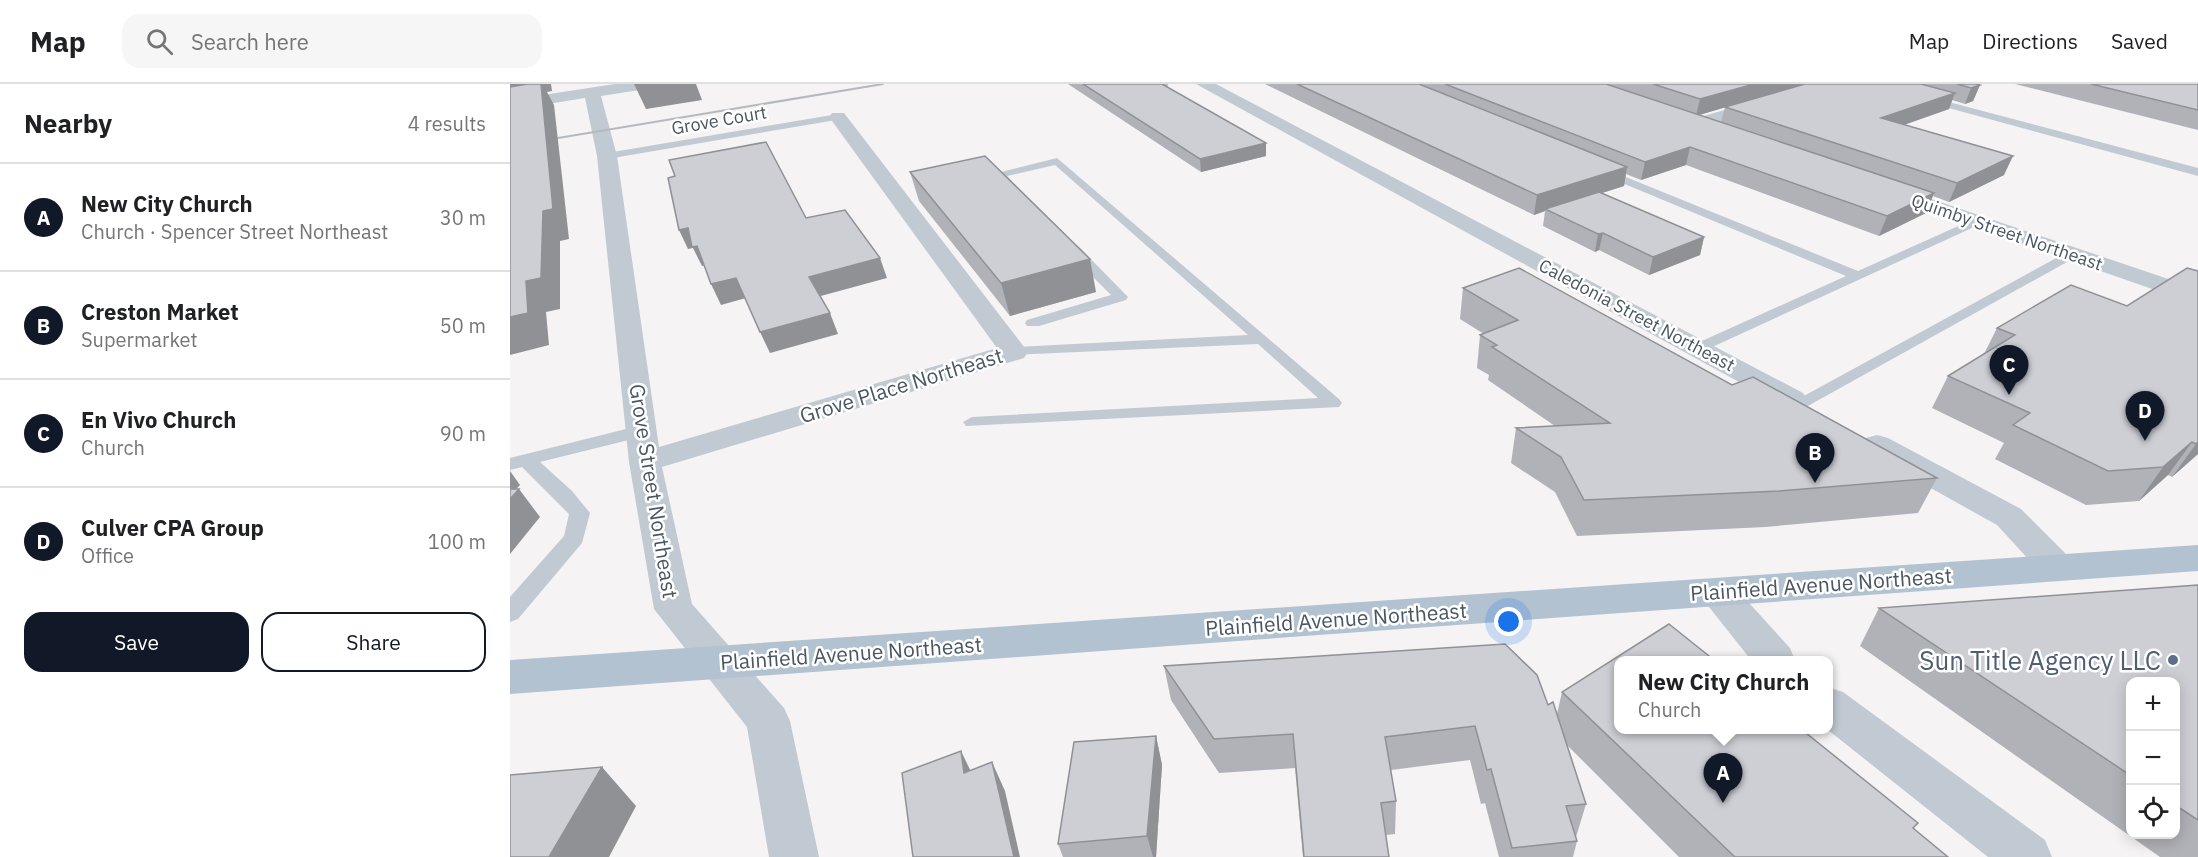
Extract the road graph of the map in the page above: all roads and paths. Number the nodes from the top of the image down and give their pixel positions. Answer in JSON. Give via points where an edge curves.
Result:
{"nodes":[{"id":1,"x":646,"y":84,"type":"edge"},
{"id":2,"x":1204,"y":84,"type":"edge"},
{"id":3,"x":1830,"y":84,"type":"edge"},
{"id":4,"x":592,"y":92,"type":"junction"},
{"id":5,"x":1913,"y":95,"type":"edge"},
{"id":6,"x":510,"y":105,"type":"edge"},
{"id":7,"x":838,"y":117,"type":"joint"},
{"id":8,"x":1724,"y":134,"type":"edge"},
{"id":9,"x":606,"y":156,"type":"junction"},
{"id":10,"x":1586,"y":164,"type":"edge"},
{"id":11,"x":2198,"y":172,"type":"edge"},
{"id":12,"x":1868,"y":184,"type":"edge"},
{"id":13,"x":1023,"y":199,"type":"edge"},
{"id":14,"x":1979,"y":222,"type":"junction"},
{"id":15,"x":1064,"y":240,"type":"edge"},
{"id":16,"x":2072,"y":254,"type":"junction"},
{"id":17,"x":1858,"y":276,"type":"junction"},
{"id":18,"x":2198,"y":297,"type":"edge"},
{"id":19,"x":1033,"y":323,"type":"dead end"},
{"id":20,"x":1262,"y":339,"type":"junction"},
{"id":21,"x":1699,"y":348,"type":"junction"},
{"id":22,"x":1014,"y":352,"type":"junction"},
{"id":23,"x":1810,"y":409,"type":"joint"},
{"id":24,"x":972,"y":422,"type":"dead end"},
{"id":25,"x":1852,"y":432,"type":"edge"},
{"id":26,"x":644,"y":446,"type":"junction"},
{"id":27,"x":518,"y":462,"type":"edge"},
{"id":28,"x":2198,"y":558,"type":"edge"},
{"id":29,"x":2056,"y":566,"type":"junction"},
{"id":30,"x":1717,"y":592,"type":"junction"},
{"id":31,"x":510,"y":613,"type":"edge"},
{"id":32,"x":1772,"y":656,"type":"edge"},
{"id":33,"x":720,"y":662,"type":"junction"},
{"id":34,"x":510,"y":677,"type":"edge"},
{"id":35,"x":1833,"y":709,"type":"edge"},
{"id":36,"x":794,"y":857,"type":"edge"},
{"id":37,"x":2027,"y":857,"type":"edge"}],
"edges":[{"from":1,"to":4,"type":"street"},
{"from":2,"to":21,"type":"street","name":"Caledonia Street Northeast"},
{"from":3,"to":8,"type":"street","via":[[1686,121]]},
{"from":4,"to":6,"type":"street"},
{"from":4,"to":9,"type":"street","name":"Grove Street Northeast"},
{"from":5,"to":11,"type":"lane"},
{"from":7,"to":9,"type":"lane","name":"Grove Court"},
{"from":7,"to":22,"type":"street","name":"Grove Place Northeast"},
{"from":9,"to":26,"type":"street","name":"Grove Street Northeast"},
{"from":10,"to":17,"type":"lane"},
{"from":12,"to":14,"type":"street","name":"Quimby Street Northeast"},
{"from":13,"to":20,"type":"lane","via":[[999,174],[1057,161]]},
{"from":14,"to":16,"type":"street","name":"Quimby Street Northeast"},
{"from":14,"to":17,"type":"lane"},
{"from":15,"to":19,"type":"lane","via":[[1121,297]]},
{"from":16,"to":18,"type":"street","name":"Quimby Street Northeast"},
{"from":16,"to":23,"type":"lane"},
{"from":17,"to":21,"type":"lane"},
{"from":20,"to":22,"type":"lane"},
{"from":20,"to":24,"type":"lane","via":[[1333,403]]},
{"from":21,"to":23,"type":"street","name":"Caledonia Street Northeast"},
{"from":22,"to":26,"type":"street","name":"Grove Place Northeast"},
{"from":25,"to":29,"type":"street","via":[[2009,517]]},
{"from":26,"to":27,"type":"lane"},
{"from":26,"to":33,"type":"street","name":"Grove Street Northeast","via":[[674,609]]},
{"from":27,"to":31,"type":"lane","via":[[566,496],[580,513],[574,538]]},
{"from":28,"to":29,"type":"main road","name":"Plainfield Avenue Northeast"},
{"from":29,"to":30,"type":"main road","name":"Plainfield Avenue Northeast"},
{"from":30,"to":32,"type":"street"},
{"from":30,"to":33,"type":"main road","name":"Plainfield Avenue Northeast"},
{"from":33,"to":34,"type":"main road","name":"Plainfield Avenue Northeast"},
{"from":33,"to":36,"type":"street","name":"Grove Street Northeast","via":[[768,721]]},
{"from":35,"to":37,"type":"street"}]}
